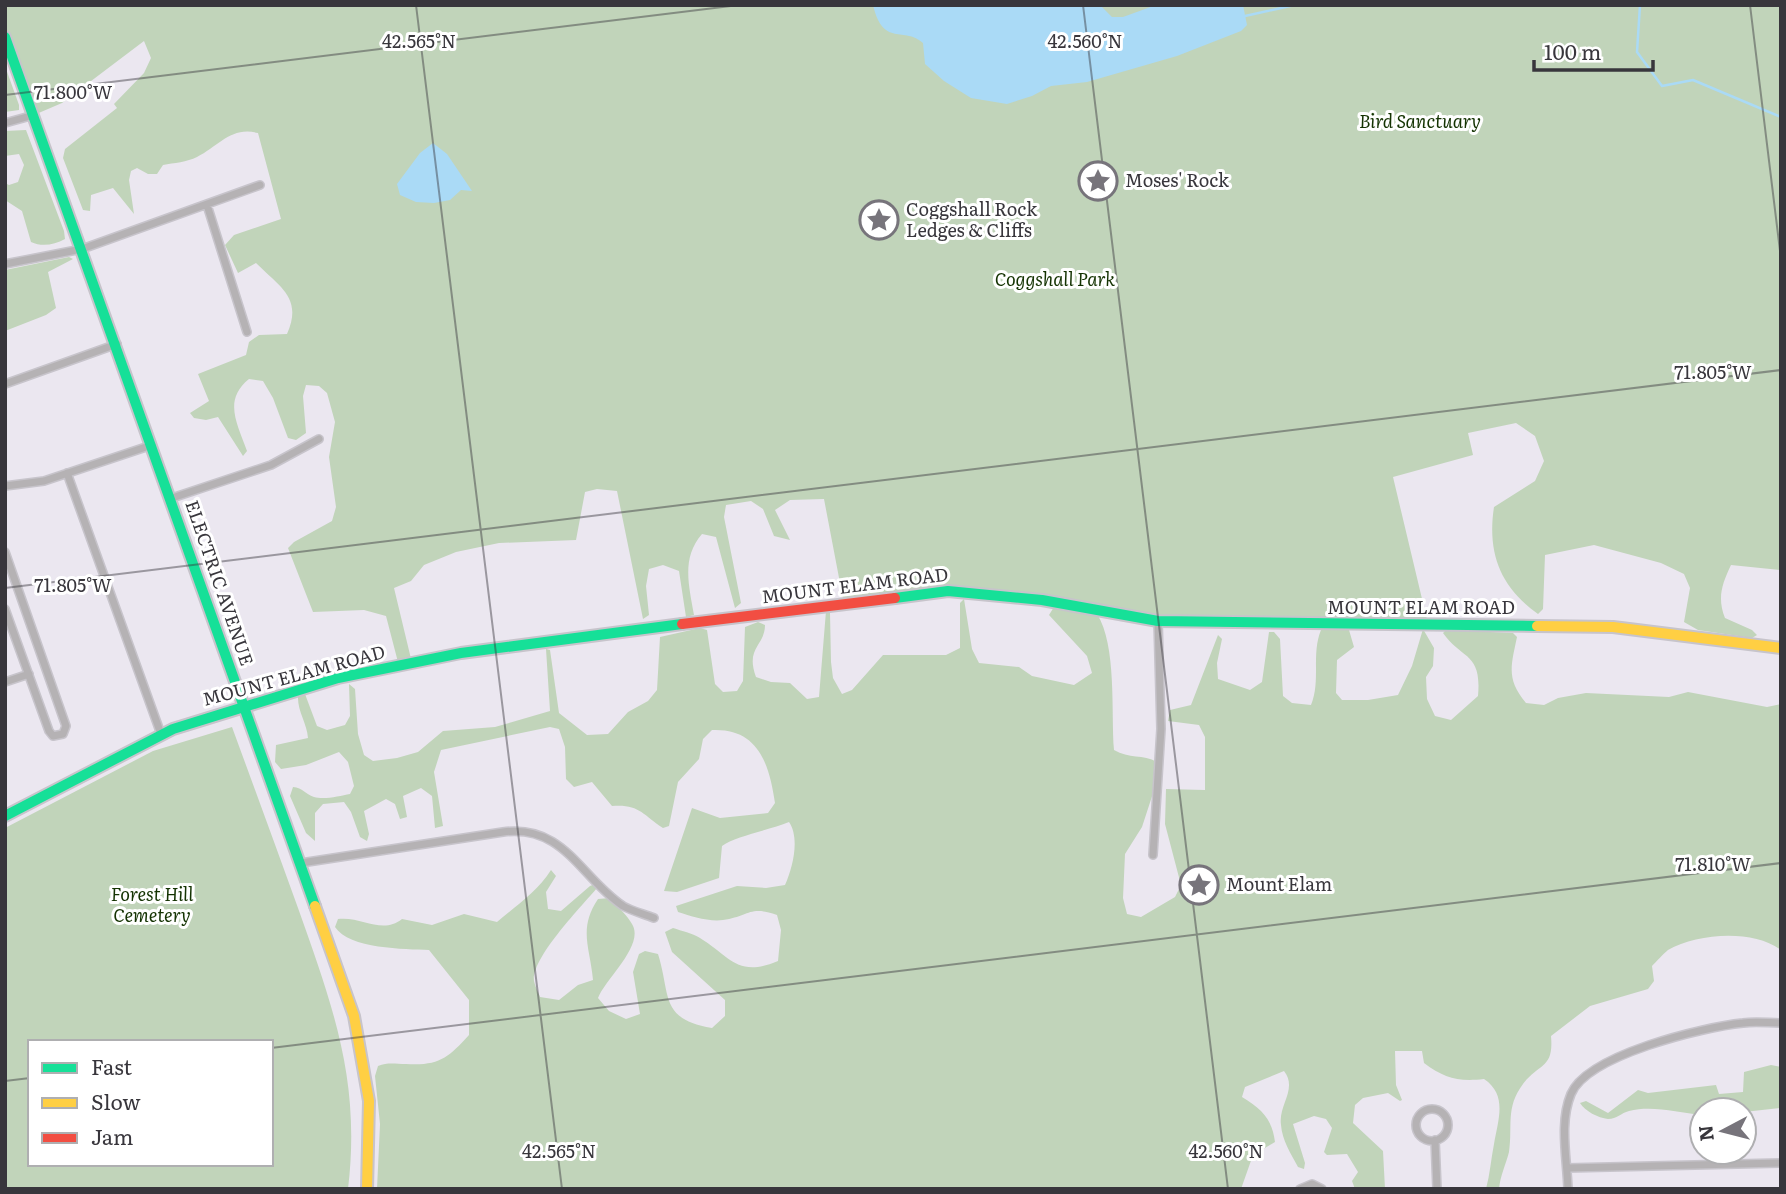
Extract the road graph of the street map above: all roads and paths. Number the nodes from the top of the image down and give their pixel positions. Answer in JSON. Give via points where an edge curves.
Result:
{"nodes":[{"id":1,"x":5,"y":37,"type":"edge"},
{"id":2,"x":34,"y":115,"type":"junction"},
{"id":3,"x":5,"y":123,"type":"edge"},
{"id":4,"x":260,"y":185,"type":"dead end"},
{"id":5,"x":207,"y":205,"type":"junction"},
{"id":6,"x":82,"y":249,"type":"junction"},
{"id":7,"x":5,"y":264,"type":"edge"},
{"id":8,"x":247,"y":332,"type":"dead end"},
{"id":9,"x":117,"y":344,"type":"junction"},
{"id":10,"x":5,"y":384,"type":"edge"},
{"id":11,"x":320,"y":439,"type":"dead end"},
{"id":12,"x":152,"y":445,"type":"junction"},
{"id":13,"x":67,"y":473,"type":"junction"},
{"id":14,"x":5,"y":486,"type":"edge"},
{"id":15,"x":172,"y":498,"type":"junction"},
{"id":16,"x":5,"y":552,"type":"edge"},
{"id":17,"x":5,"y":608,"type":"edge"},
{"id":18,"x":1158,"y":621,"type":"junction"},
{"id":19,"x":1781,"y":648,"type":"edge"},
{"id":20,"x":29,"y":674,"type":"junction"},
{"id":21,"x":5,"y":682,"type":"edge"},
{"id":22,"x":244,"y":709,"type":"junction"},
{"id":23,"x":161,"y":734,"type":"junction"},
{"id":24,"x":5,"y":816,"type":"edge"},
{"id":25,"x":1153,"y":855,"type":"dead end"},
{"id":26,"x":300,"y":863,"type":"junction"},
{"id":27,"x":653,"y":918,"type":"dead end"},
{"id":28,"x":1781,"y":1023,"type":"edge"},
{"id":29,"x":1434,"y":1140,"type":"junction"},
{"id":30,"x":1781,"y":1163,"type":"edge"},
{"id":31,"x":1567,"y":1168,"type":"junction"},
{"id":32,"x":367,"y":1189,"type":"edge"},
{"id":33,"x":1300,"y":1189,"type":"edge"},
{"id":34,"x":1322,"y":1189,"type":"edge"},
{"id":35,"x":1437,"y":1189,"type":"edge"},
{"id":36,"x":1568,"y":1189,"type":"edge"}],
"edges":[{"from":1,"to":2,"type":"main road","name":"ELECTRIC AVENUE"},
{"from":2,"to":3,"type":"street"},
{"from":2,"to":6,"type":"main road","name":"ELECTRIC AVENUE"},
{"from":4,"to":5,"type":"street"},
{"from":5,"to":6,"type":"street"},
{"from":5,"to":8,"type":"street"},
{"from":6,"to":7,"type":"street"},
{"from":6,"to":9,"type":"main road","name":"ELECTRIC AVENUE"},
{"from":9,"to":10,"type":"street"},
{"from":9,"to":12,"type":"main road","name":"ELECTRIC AVENUE"},
{"from":11,"to":15,"type":"street","via":[[271,465]]},
{"from":12,"to":13,"type":"street"},
{"from":12,"to":15,"type":"main road","name":"ELECTRIC AVENUE"},
{"from":13,"to":14,"type":"street","via":[[29,485]]},
{"from":13,"to":23,"type":"street"},
{"from":15,"to":22,"type":"main road","name":"ELECTRIC AVENUE"},
{"from":16,"to":20,"type":"street","via":[[65,733],[50,733]]},
{"from":17,"to":20,"type":"street"},
{"from":18,"to":19,"type":"main road","name":"MOUNT ELAM ROAD","via":[[1613,627]]},
{"from":18,"to":22,"type":"main road","name":"MOUNT ELAM ROAD","via":[[1042,600],[948,591],[461,653],[338,678]]},
{"from":18,"to":25,"type":"street","via":[[1161,729]]},
{"from":20,"to":21,"type":"street"},
{"from":22,"to":23,"type":"main road","name":"MOUNT ELAM ROAD"},
{"from":22,"to":26,"type":"main road","name":"ELECTRIC AVENUE"},
{"from":23,"to":24,"type":"main road","name":"MOUNT ELAM ROAD"},
{"from":26,"to":27,"type":"street","via":[[531,831],[550,838],[623,905]]},
{"from":26,"to":32,"type":"main road","name":"ELECTRIC AVENUE","via":[[363,1055],[370,1113]]},
{"from":28,"to":31,"type":"street","via":[[1711,1028],[1602,1062],[1572,1090],[1566,1109]]},
{"from":29,"to":29,"type":"street","via":[[1446,1132],[1448,1122],[1439,1110],[1430,1109],[1420,1114],[1416,1124],[1424,1138]]},
{"from":29,"to":35,"type":"street"},
{"from":30,"to":31,"type":"street"},
{"from":31,"to":36,"type":"street"},
{"from":33,"to":34,"type":"street","via":[[1312,1184]]}]}
